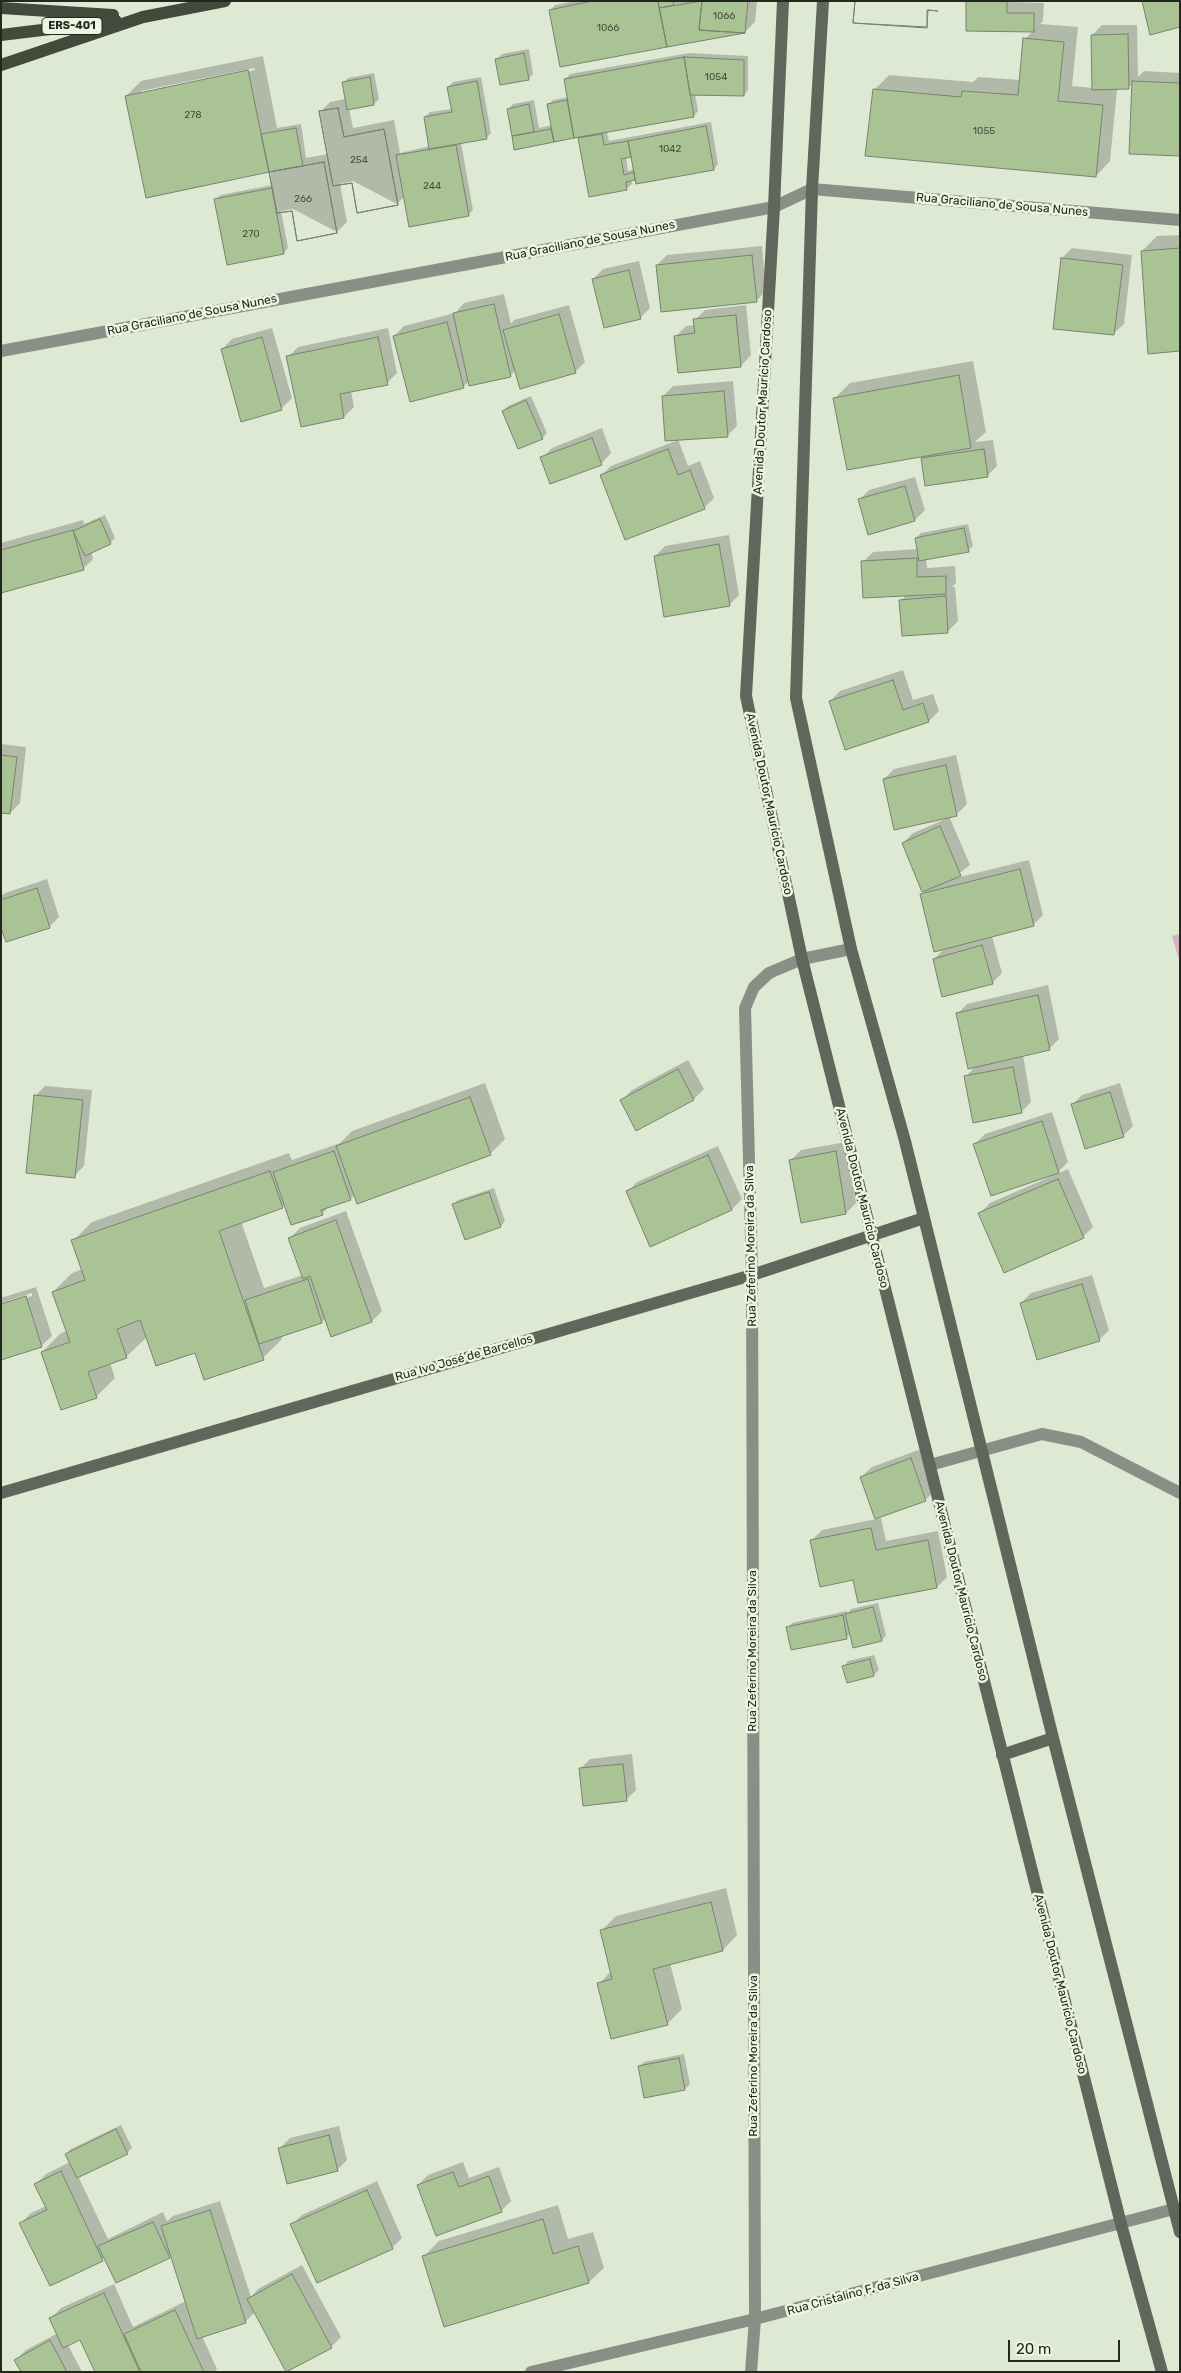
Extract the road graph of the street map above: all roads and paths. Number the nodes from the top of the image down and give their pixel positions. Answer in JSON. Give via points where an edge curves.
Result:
{"nodes":[{"id":1,"x":225,"y":1,"type":"edge"},
{"id":2,"x":783,"y":1,"type":"edge"},
{"id":3,"x":823,"y":1,"type":"edge"},
{"id":4,"x":1,"y":8,"type":"edge"},
{"id":5,"x":143,"y":17,"type":"junction"},
{"id":6,"x":1,"y":35,"type":"edge"},
{"id":7,"x":1,"y":65,"type":"edge"},
{"id":8,"x":812,"y":189,"type":"junction"},
{"id":9,"x":774,"y":207,"type":"junction"},
{"id":10,"x":1180,"y":220,"type":"edge"},
{"id":11,"x":1,"y":351,"type":"edge"},
{"id":12,"x":852,"y":949,"type":"junction"},
{"id":13,"x":802,"y":959,"type":"junction"},
{"id":14,"x":924,"y":1218,"type":"junction"},
{"id":15,"x":871,"y":1234,"type":"junction"},
{"id":16,"x":752,"y":1275,"type":"junction"},
{"id":17,"x":982,"y":1450,"type":"junction"},
{"id":18,"x":930,"y":1465,"type":"junction"},
{"id":19,"x":1,"y":1493,"type":"edge"},
{"id":20,"x":1180,"y":1494,"type":"edge"},
{"id":21,"x":1053,"y":1738,"type":"junction"},
{"id":22,"x":1002,"y":1755,"type":"junction"},
{"id":23,"x":1174,"y":2209,"type":"junction"},
{"id":24,"x":1121,"y":2224,"type":"junction"},
{"id":25,"x":1180,"y":2232,"type":"edge"},
{"id":26,"x":755,"y":2319,"type":"junction"},
{"id":27,"x":531,"y":2372,"type":"edge"},
{"id":28,"x":751,"y":2372,"type":"edge"},
{"id":29,"x":1162,"y":2372,"type":"edge"}],
"edges":[{"from":1,"to":5,"type":"main road","number":"ERS-401"},
{"from":2,"to":9,"type":"street","name":"Avenida Doutor Maurício Cardoso"},
{"from":3,"to":8,"type":"street"},
{"from":4,"to":5,"type":"main road"},
{"from":5,"to":6,"type":"main road","number":"ERS-401"},
{"from":5,"to":7,"type":"main road"},
{"from":8,"to":9,"type":"street","name":"Rua Graciliano de Sousa Nunes"},
{"from":8,"to":10,"type":"street","name":"Rua Graciliano de Sousa Nunes"},
{"from":8,"to":12,"type":"street","via":[[796,698]]},
{"from":9,"to":11,"type":"street","name":"Rua Graciliano de Sousa Nunes"},
{"from":9,"to":13,"type":"street","name":"Avenida Doutor Maurício Cardoso","via":[[746,696]]},
{"from":12,"to":13,"type":"street","name":"Rua Zeferino Moreira da Silva"},
{"from":12,"to":14,"type":"street"},
{"from":13,"to":15,"type":"street","name":"Avenida Doutor Maurício Cardoso"},
{"from":13,"to":16,"type":"street","name":"Rua Zeferino Moreira da Silva","via":[[769,973],[754,987],[745,1008]]},
{"from":14,"to":15,"type":"street","name":"Rua Ivo José de Barcellos"},
{"from":14,"to":17,"type":"street"},
{"from":15,"to":16,"type":"street","name":"Rua Ivo José de Barcellos"},
{"from":15,"to":18,"type":"street","name":"Avenida Doutor Maurício Cardoso"},
{"from":16,"to":19,"type":"street","name":"Rua Ivo José de Barcellos"},
{"from":16,"to":26,"type":"street","name":"Rua Zeferino Moreira da Silva"},
{"from":17,"to":18,"type":"street"},
{"from":17,"to":20,"type":"street","via":[[1042,1434],[1081,1442]]},
{"from":17,"to":21,"type":"street"},
{"from":18,"to":22,"type":"street","name":"Avenida Doutor Maurício Cardoso"},
{"from":21,"to":22,"type":"street"},
{"from":21,"to":23,"type":"street"},
{"from":22,"to":24,"type":"street","name":"Avenida Doutor Maurício Cardoso"},
{"from":23,"to":24,"type":"street","name":"Rua Cristalino F. da Silva"},
{"from":23,"to":25,"type":"street"},
{"from":24,"to":26,"type":"street","name":"Rua Cristalino F. da Silva"},
{"from":24,"to":29,"type":"street","name":"Avenida Doutor Maurício Cardoso"},
{"from":26,"to":27,"type":"street","name":"Rua Cristalino F. da Silva"},
{"from":26,"to":28,"type":"street","name":"Rua Zeferino Moreira da Silva"}]}
